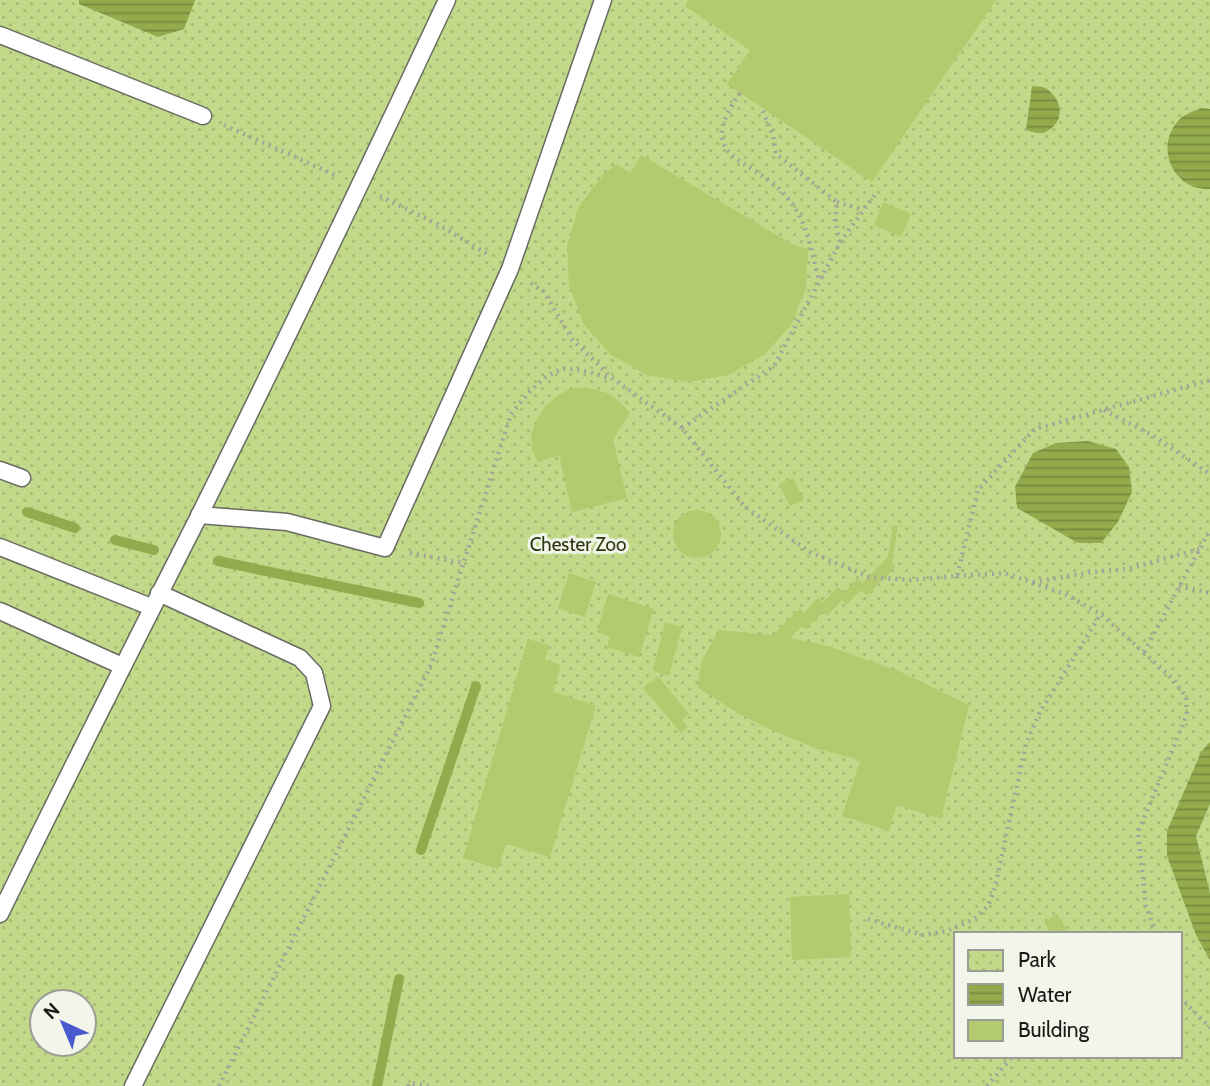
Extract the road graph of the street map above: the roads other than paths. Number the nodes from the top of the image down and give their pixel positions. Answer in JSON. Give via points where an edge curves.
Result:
{"nodes":[{"id":1,"x":447,"y":0,"type":"edge"},
{"id":2,"x":603,"y":0,"type":"edge"},
{"id":3,"x":0,"y":35,"type":"edge"},
{"id":4,"x":203,"y":116,"type":"dead end"},
{"id":5,"x":0,"y":470,"type":"edge"},
{"id":6,"x":22,"y":478,"type":"dead end"},
{"id":7,"x":199,"y":514,"type":"junction"},
{"id":8,"x":0,"y":547,"type":"edge"},
{"id":9,"x":159,"y":593,"type":"junction"},
{"id":10,"x":151,"y":607,"type":"junction"},
{"id":11,"x":0,"y":611,"type":"edge"},
{"id":12,"x":122,"y":666,"type":"junction"},
{"id":13,"x":0,"y":914,"type":"edge"},
{"id":14,"x":133,"y":1086,"type":"edge"}],
"edges":[{"from":1,"to":7,"type":"lane"},
{"from":2,"to":7,"type":"lane","via":[[510,269],[385,548],[287,522]]},
{"from":3,"to":4,"type":"lane"},
{"from":5,"to":6,"type":"lane"},
{"from":7,"to":9,"type":"lane"},
{"from":8,"to":10,"type":"lane"},
{"from":9,"to":10,"type":"lane"},
{"from":9,"to":14,"type":"lane","via":[[300,657],[314,673],[322,706]]},
{"from":10,"to":12,"type":"lane"},
{"from":11,"to":12,"type":"lane"},
{"from":12,"to":13,"type":"lane"}]}
